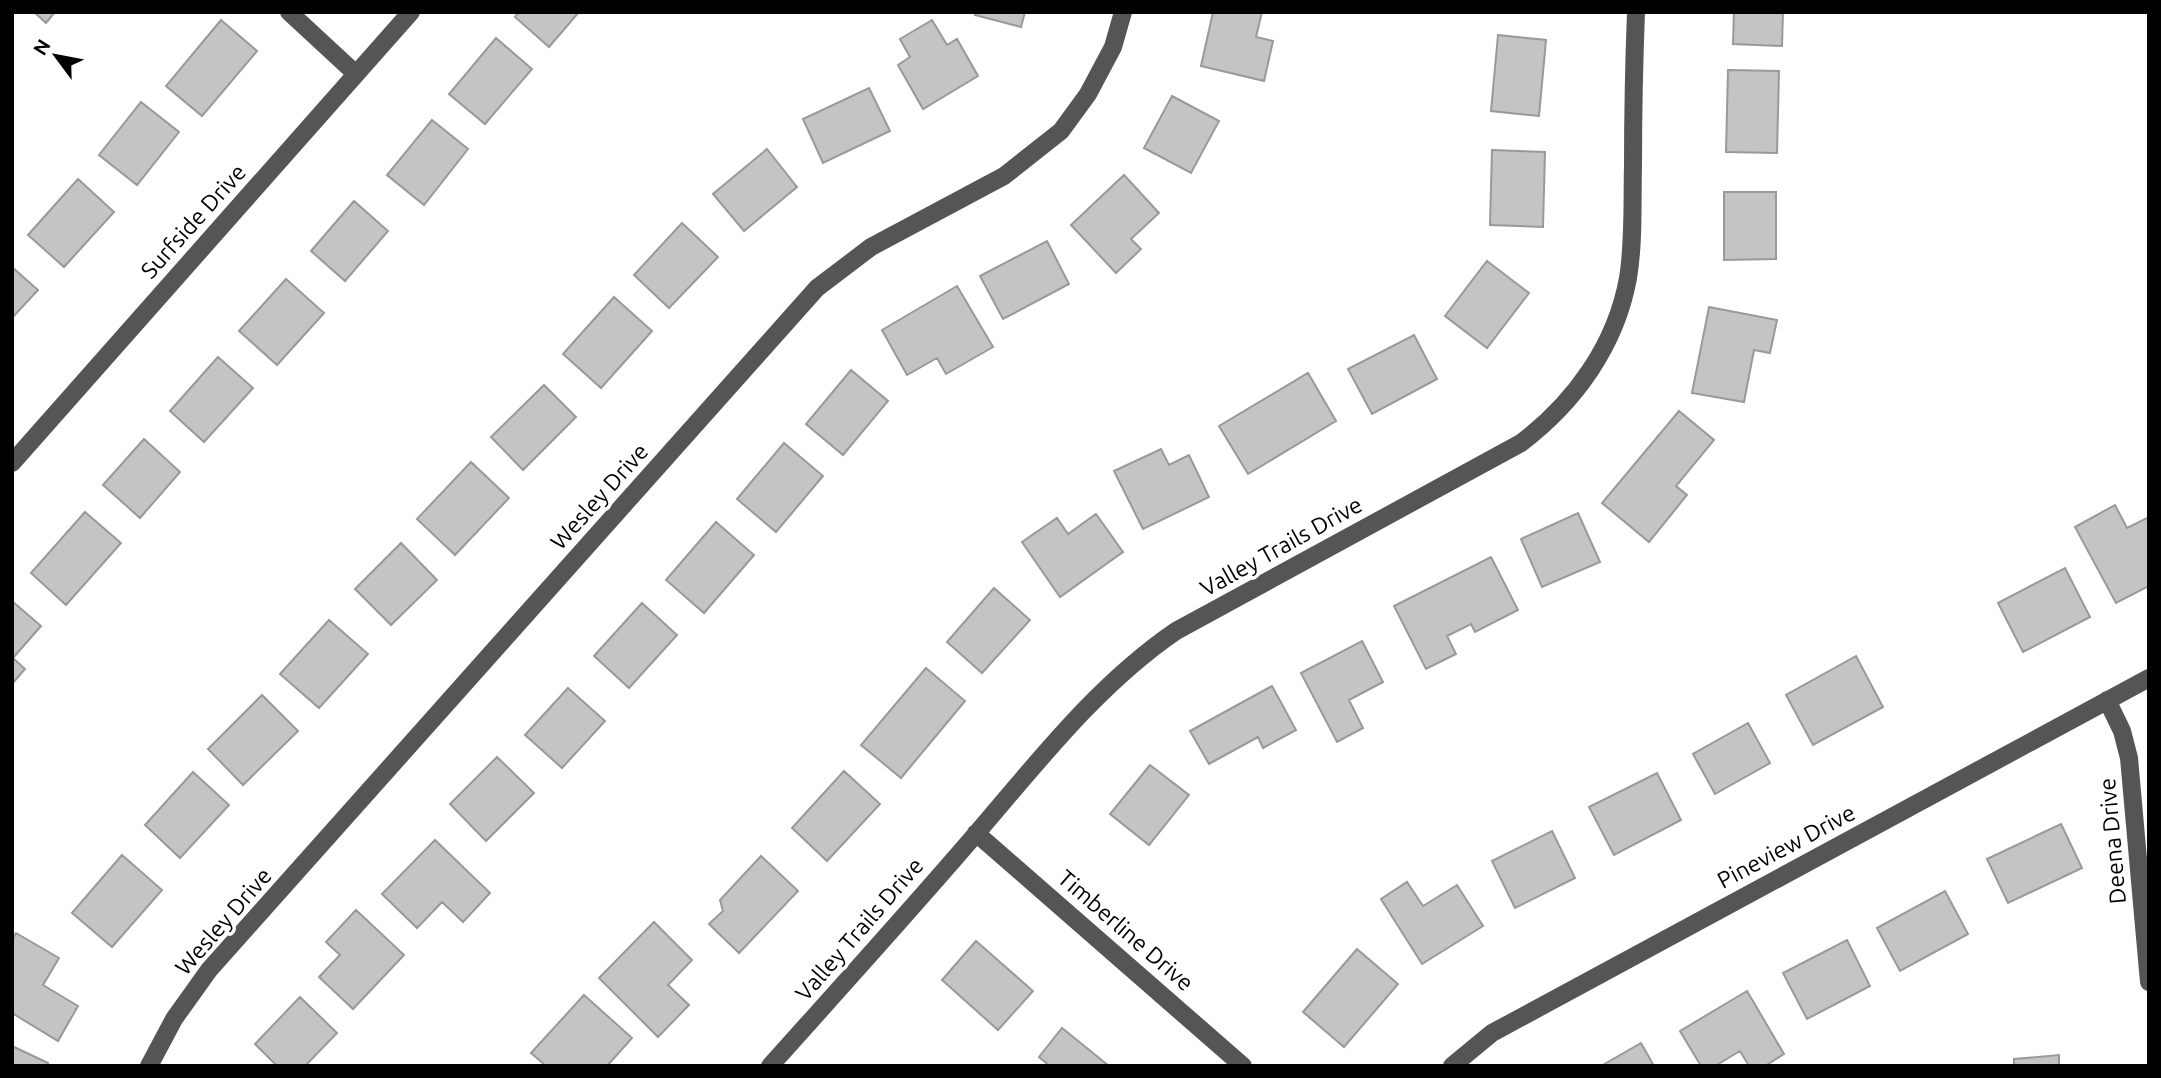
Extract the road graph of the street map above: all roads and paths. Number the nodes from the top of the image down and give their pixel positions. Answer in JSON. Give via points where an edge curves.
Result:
{"nodes":[{"id":1,"x":289,"y":12,"type":"edge"},
{"id":2,"x":411,"y":12,"type":"edge"},
{"id":3,"x":1123,"y":12,"type":"edge"},
{"id":4,"x":1636,"y":12,"type":"edge"},
{"id":5,"x":356,"y":74,"type":"junction"},
{"id":6,"x":12,"y":463,"type":"edge"},
{"id":7,"x":2149,"y":678,"type":"edge"},
{"id":8,"x":2108,"y":700,"type":"junction"},
{"id":9,"x":976,"y":833,"type":"junction"},
{"id":10,"x":2149,"y":982,"type":"edge"},
{"id":11,"x":149,"y":1066,"type":"edge"},
{"id":12,"x":771,"y":1066,"type":"edge"},
{"id":13,"x":1243,"y":1066,"type":"edge"},
{"id":14,"x":1452,"y":1066,"type":"edge"}],
"edges":[{"from":1,"to":5,"type":"street"},
{"from":2,"to":5,"type":"street","name":"Surfside Drive"},
{"from":3,"to":11,"type":"street","name":"Wesley Drive","via":[[1113,47],[1061,131],[1004,176],[871,247],[817,288],[209,970],[174,1018]]},
{"from":4,"to":9,"type":"street","name":"Valley Trails Drive","via":[[1628,276],[1608,341],[1584,381],[1544,426],[1521,443],[1145,652],[1114,680]]},
{"from":5,"to":6,"type":"street","name":"Surfside Drive"},
{"from":7,"to":8,"type":"street","name":"Pineview Drive"},
{"from":8,"to":10,"type":"street","name":"Deena Drive","via":[[2129,758]]},
{"from":8,"to":14,"type":"street","name":"Pineview Drive","via":[[1492,1033]]},
{"from":9,"to":12,"type":"street","name":"Valley Trails Drive"},
{"from":9,"to":13,"type":"street","name":"Timberline Drive"}]}
